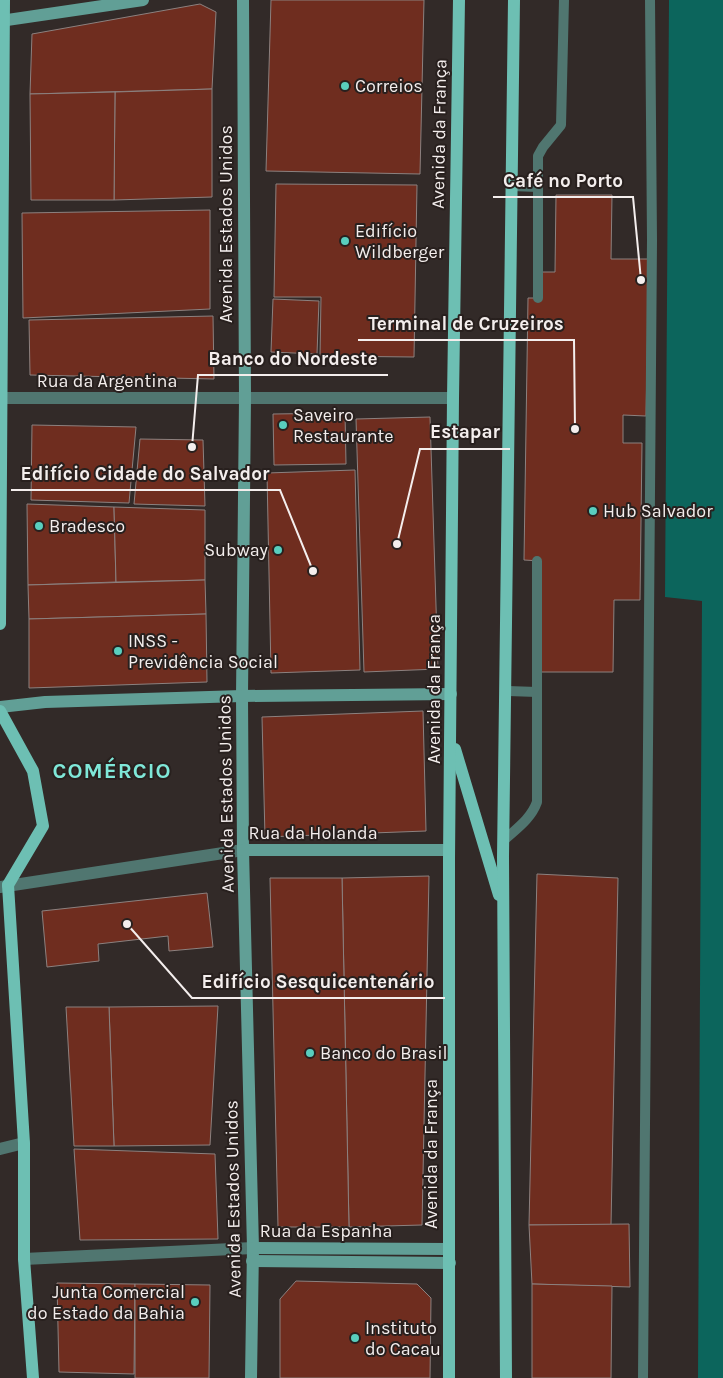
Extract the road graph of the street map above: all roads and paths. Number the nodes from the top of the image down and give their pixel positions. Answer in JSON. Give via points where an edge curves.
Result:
{"nodes":[{"id":1,"x":4,"y":0,"type":"edge"},
{"id":2,"x":143,"y":0,"type":"edge"},
{"id":3,"x":243,"y":0,"type":"edge"},
{"id":4,"x":459,"y":0,"type":"edge"},
{"id":5,"x":514,"y":0,"type":"edge"},
{"id":6,"x":564,"y":0,"type":"edge"},
{"id":7,"x":650,"y":0,"type":"edge"},
{"id":8,"x":2,"y":20,"type":"edge"},
{"id":9,"x":1,"y":146,"type":"edge"},
{"id":10,"x":511,"y":186,"type":"junction"},
{"id":11,"x":538,"y":187,"type":"junction"},
{"id":12,"x":1,"y":265,"type":"edge"},
{"id":13,"x":538,"y":298,"type":"dead end"},
{"id":14,"x":0,"y":398,"type":"edge"},
{"id":15,"x":245,"y":398,"type":"junction"},
{"id":16,"x":453,"y":398,"type":"junction"},
{"id":17,"x":0,"y":547,"type":"edge"},
{"id":18,"x":537,"y":561,"type":"dead end"},
{"id":19,"x":0,"y":624,"type":"edge"},
{"id":20,"x":505,"y":691,"type":"junction"},
{"id":21,"x":537,"y":692,"type":"junction"},
{"id":22,"x":451,"y":694,"type":"junction"},
{"id":23,"x":242,"y":696,"type":"junction"},
{"id":24,"x":0,"y":707,"type":"edge"},
{"id":25,"x":0,"y":711,"type":"edge"},
{"id":26,"x":451,"y":737,"type":"junction"},
{"id":27,"x":503,"y":841,"type":"junction"},
{"id":28,"x":243,"y":850,"type":"junction"},
{"id":29,"x":449,"y":850,"type":"junction"},
{"id":30,"x":3,"y":883,"type":"edge"},
{"id":31,"x":504,"y":912,"type":"junction"},
{"id":32,"x":24,"y":1143,"type":"junction"},
{"id":33,"x":0,"y":1149,"type":"edge"},
{"id":34,"x":253,"y":1248,"type":"junction"},
{"id":35,"x":448,"y":1249,"type":"junction"},
{"id":36,"x":24,"y":1259,"type":"junction"},
{"id":37,"x":252,"y":1261,"type":"junction"},
{"id":38,"x":450,"y":1264,"type":"junction"},
{"id":39,"x":33,"y":1378,"type":"edge"},
{"id":40,"x":251,"y":1378,"type":"edge"},
{"id":41,"x":449,"y":1378,"type":"edge"},
{"id":42,"x":506,"y":1378,"type":"edge"},
{"id":43,"x":643,"y":1378,"type":"edge"}],
"edges":[{"from":1,"to":8,"type":"main road"},
{"from":2,"to":8,"type":"main road"},
{"from":3,"to":15,"type":"main road","name":"Avenida Estados Unidos"},
{"from":4,"to":16,"type":"main road","name":"Avenida da França"},
{"from":5,"to":10,"type":"main road"},
{"from":6,"to":11,"type":"lane","via":[[561,125],[538,156]]},
{"from":7,"to":43,"type":"lane","via":[[652,240]]},
{"from":8,"to":9,"type":"main road"},
{"from":9,"to":12,"type":"main road"},
{"from":10,"to":11,"type":"lane"},
{"from":10,"to":20,"type":"main road"},
{"from":11,"to":13,"type":"lane"},
{"from":12,"to":14,"type":"main road"},
{"from":14,"to":15,"type":"street","name":"Rua da Argentina"},
{"from":14,"to":17,"type":"main road"},
{"from":15,"to":16,"type":"street","name":"Rua da Argentina"},
{"from":15,"to":23,"type":"main road","name":"Avenida Estados Unidos"},
{"from":16,"to":22,"type":"main road","name":"Avenida da França"},
{"from":17,"to":19,"type":"main road"},
{"from":18,"to":21,"type":"lane"},
{"from":20,"to":21,"type":"lane"},
{"from":20,"to":27,"type":"main road"},
{"from":21,"to":27,"type":"lane","via":[[537,802],[534,812]]},
{"from":22,"to":23,"type":"main road"},
{"from":22,"to":26,"type":"main road","name":"Avenida da França"},
{"from":23,"to":24,"type":"main road","via":[[44,702]]},
{"from":23,"to":28,"type":"main road","name":"Avenida Estados Unidos"},
{"from":25,"to":30,"type":"main road","via":[[34,771],[43,826]]},
{"from":26,"to":29,"type":"main road","name":"Avenida da França"},
{"from":26,"to":31,"type":"main road"},
{"from":27,"to":31,"type":"main road"},
{"from":28,"to":29,"type":"main road","name":"Rua da Holanda"},
{"from":28,"to":30,"type":"street","name":"Rua da Holanda"},
{"from":28,"to":34,"type":"main road","name":"Avenida Estados Unidos"},
{"from":29,"to":35,"type":"main road","name":"Avenida da França"},
{"from":30,"to":32,"type":"main road"},
{"from":31,"to":42,"type":"main road"},
{"from":32,"to":33,"type":"street"},
{"from":32,"to":36,"type":"main road"},
{"from":34,"to":35,"type":"main road","name":"Rua da Espanha"},
{"from":34,"to":36,"type":"street","name":"Rua da Espanha"},
{"from":34,"to":37,"type":"main road","name":"Avenida Estados Unidos"},
{"from":35,"to":38,"type":"main road","name":"Avenida da França"},
{"from":36,"to":39,"type":"main road"},
{"from":37,"to":38,"type":"main road","name":"Rua da Espanha"},
{"from":37,"to":40,"type":"main road","name":"Avenida Estados Unidos"},
{"from":38,"to":41,"type":"main road","name":"Avenida da França"}]}
